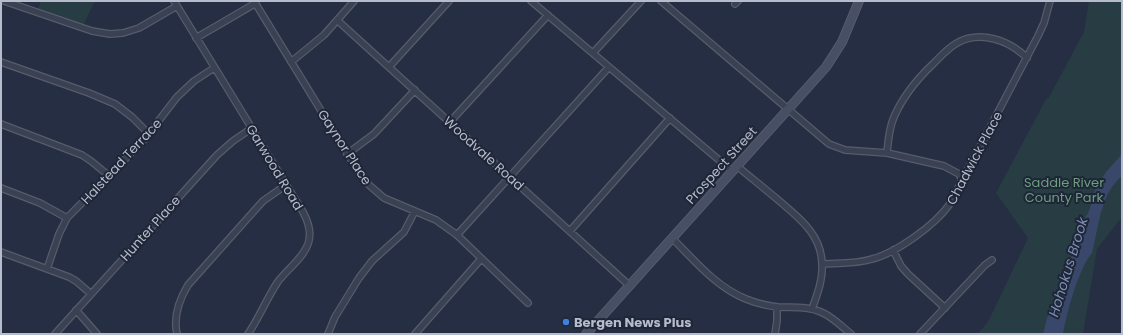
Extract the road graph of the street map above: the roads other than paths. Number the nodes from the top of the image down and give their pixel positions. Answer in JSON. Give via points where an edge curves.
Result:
{"nodes":[{"id":1,"x":4,"y":1,"type":"edge"},
{"id":2,"x":174,"y":1,"type":"edge"},
{"id":3,"x":262,"y":1,"type":"edge"},
{"id":4,"x":354,"y":1,"type":"edge"},
{"id":5,"x":449,"y":1,"type":"edge"},
{"id":6,"x":531,"y":1,"type":"edge"},
{"id":7,"x":641,"y":1,"type":"edge"},
{"id":8,"x":661,"y":1,"type":"edge"},
{"id":9,"x":859,"y":1,"type":"edge"},
{"id":10,"x":1050,"y":1,"type":"edge"},
{"id":11,"x":256,"y":4,"type":"edge"},
{"id":12,"x":177,"y":6,"type":"junction"},
{"id":13,"x":548,"y":15,"type":"junction"},
{"id":14,"x":337,"y":20,"type":"junction"},
{"id":15,"x":196,"y":38,"type":"junction"},
{"id":16,"x":593,"y":54,"type":"junction"},
{"id":17,"x":1027,"y":58,"type":"junction"},
{"id":18,"x":1,"y":62,"type":"edge"},
{"id":19,"x":291,"y":62,"type":"junction"},
{"id":20,"x":389,"y":67,"type":"junction"},
{"id":21,"x":609,"y":67,"type":"junction"},
{"id":22,"x":214,"y":68,"type":"junction"},
{"id":23,"x":414,"y":90,"type":"junction"},
{"id":24,"x":788,"y":108,"type":"junction"},
{"id":25,"x":670,"y":118,"type":"junction"},
{"id":26,"x":450,"y":122,"type":"junction"},
{"id":27,"x":1,"y":124,"type":"edge"},
{"id":28,"x":252,"y":128,"type":"junction"},
{"id":29,"x":148,"y":134,"type":"junction"},
{"id":30,"x":887,"y":153,"type":"junction"},
{"id":31,"x":347,"y":154,"type":"junction"},
{"id":32,"x":735,"y":168,"type":"junction"},
{"id":33,"x":108,"y":175,"type":"junction"},
{"id":34,"x":510,"y":177,"type":"junction"},
{"id":35,"x":962,"y":180,"type":"junction"},
{"id":36,"x":286,"y":185,"type":"junction"},
{"id":37,"x":1,"y":188,"type":"edge"},
{"id":38,"x":414,"y":211,"type":"junction"},
{"id":39,"x":67,"y":218,"type":"junction"},
{"id":40,"x":570,"y":231,"type":"junction"},
{"id":41,"x":457,"y":236,"type":"junction"},
{"id":42,"x":672,"y":238,"type":"junction"},
{"id":43,"x":893,"y":250,"type":"junction"},
{"id":44,"x":1,"y":252,"type":"edge"},
{"id":45,"x":481,"y":259,"type":"junction"},
{"id":46,"x":992,"y":260,"type":"dead end"},
{"id":47,"x":822,"y":264,"type":"junction"},
{"id":48,"x":47,"y":269,"type":"junction"},
{"id":49,"x":630,"y":286,"type":"junction"},
{"id":50,"x":91,"y":294,"type":"junction"},
{"id":51,"x":528,"y":303,"type":"dead end"},
{"id":52,"x":777,"y":307,"type":"junction"},
{"id":53,"x":945,"y":308,"type":"junction"},
{"id":54,"x":812,"y":309,"type":"junction"},
{"id":55,"x":76,"y":310,"type":"junction"},
{"id":56,"x":55,"y":334,"type":"edge"},
{"id":57,"x":97,"y":334,"type":"edge"},
{"id":58,"x":177,"y":334,"type":"edge"},
{"id":59,"x":248,"y":334,"type":"edge"},
{"id":60,"x":328,"y":334,"type":"edge"},
{"id":61,"x":415,"y":334,"type":"edge"},
{"id":62,"x":586,"y":334,"type":"edge"},
{"id":63,"x":775,"y":334,"type":"edge"},
{"id":64,"x":851,"y":334,"type":"edge"},
{"id":65,"x":920,"y":334,"type":"edge"}],
"edges":[{"from":1,"to":12,"type":"street","via":[[92,31],[110,34],[139,28]]},
{"from":2,"to":12,"type":"street","name":"Garwood Road"},
{"from":3,"to":11,"type":"street"},
{"from":4,"to":14,"type":"street"},
{"from":5,"to":20,"type":"street"},
{"from":6,"to":13,"type":"street","via":[[540,5]]},
{"from":7,"to":16,"type":"street"},
{"from":8,"to":24,"type":"street"},
{"from":9,"to":24,"type":"main road","name":"Prospect Street","via":[[835,54]]},
{"from":10,"to":17,"type":"street","name":"Chadwick Place","via":[[1044,23]]},
{"from":11,"to":15,"type":"street"},
{"from":11,"to":19,"type":"street","name":"Gaynor Place"},
{"from":12,"to":15,"type":"street","name":"Garwood Road"},
{"from":13,"to":16,"type":"street"},
{"from":13,"to":26,"type":"street"},
{"from":14,"to":19,"type":"street","via":[[314,45]]},
{"from":14,"to":20,"type":"street","name":"Woodvale Road"},
{"from":15,"to":22,"type":"street","name":"Garwood Road"},
{"from":16,"to":21,"type":"street"},
{"from":17,"to":30,"type":"street","via":[[1000,41],[988,37],[958,42],[919,77],[907,93],[893,118]]},
{"from":17,"to":35,"type":"street","name":"Chadwick Place"},
{"from":18,"to":29,"type":"street","via":[[114,104],[132,117]]},
{"from":19,"to":31,"type":"street","name":"Gaynor Place"},
{"from":20,"to":23,"type":"street","name":"Woodvale Road"},
{"from":21,"to":25,"type":"street"},
{"from":21,"to":34,"type":"street"},
{"from":22,"to":28,"type":"street","name":"Garwood Road"},
{"from":22,"to":29,"type":"street","name":"Halstead Terrace","via":[[194,81],[177,97]]},
{"from":23,"to":26,"type":"street","name":"Woodvale Road"},
{"from":23,"to":31,"type":"street","via":[[374,134]]},
{"from":24,"to":30,"type":"street","via":[[822,139],[837,148]]},
{"from":24,"to":32,"type":"main road","name":"Prospect Street"},
{"from":25,"to":32,"type":"street"},
{"from":25,"to":40,"type":"street"},
{"from":26,"to":34,"type":"street","name":"Woodvale Road"},
{"from":27,"to":33,"type":"street","via":[[82,154]]},
{"from":28,"to":36,"type":"street","name":"Garwood Road"},
{"from":28,"to":50,"type":"street","name":"Hunter Place","via":[[217,154]]},
{"from":29,"to":33,"type":"street","name":"Halstead Terrace"},
{"from":30,"to":35,"type":"street","via":[[944,166],[959,174]]},
{"from":31,"to":38,"type":"street","name":"Gaynor Place","via":[[362,177],[376,192]]},
{"from":32,"to":42,"type":"main road","name":"Prospect Street"},
{"from":32,"to":47,"type":"street","via":[[803,220],[818,243]]},
{"from":33,"to":39,"type":"street","name":"Halstead Terrace"},
{"from":34,"to":40,"type":"street","name":"Woodvale Road"},
{"from":34,"to":41,"type":"street"},
{"from":35,"to":43,"type":"street","name":"Chadwick Place","via":[[944,212],[914,237]]},
{"from":36,"to":58,"type":"street","via":[[264,201],[188,285],[176,312]]},
{"from":36,"to":59,"type":"street","name":"Garwood Road","via":[[310,228],[308,244],[302,255],[278,282]]},
{"from":37,"to":39,"type":"street","via":[[40,203]]},
{"from":38,"to":41,"type":"street","name":"Gaynor Place","via":[[436,220]]},
{"from":38,"to":60,"type":"street","via":[[404,232],[372,261],[359,278],[335,317]]},
{"from":39,"to":48,"type":"street","name":"Halstead Terrace"},
{"from":40,"to":49,"type":"street","name":"Woodvale Road"},
{"from":41,"to":45,"type":"street","name":"Gaynor Place"},
{"from":42,"to":49,"type":"main road","name":"Prospect Street"},
{"from":42,"to":52,"type":"street","via":[[726,288],[755,302]]},
{"from":43,"to":47,"type":"street","name":"Chadwick Place","via":[[862,262]]},
{"from":43,"to":53,"type":"street","via":[[908,274]]},
{"from":44,"to":48,"type":"street"},
{"from":45,"to":51,"type":"street","name":"Gaynor Place"},
{"from":45,"to":61,"type":"street"},
{"from":46,"to":53,"type":"street"},
{"from":47,"to":54,"type":"street","via":[[820,284]]},
{"from":48,"to":50,"type":"street","via":[[69,277]]},
{"from":49,"to":62,"type":"main road","name":"Prospect Street"},
{"from":50,"to":55,"type":"street","name":"Hunter Place"},
{"from":52,"to":54,"type":"street"},
{"from":52,"to":63,"type":"street"},
{"from":53,"to":65,"type":"street"},
{"from":54,"to":64,"type":"street","via":[[828,315]]},
{"from":55,"to":56,"type":"street","name":"Hunter Place"},
{"from":55,"to":57,"type":"street"}]}
